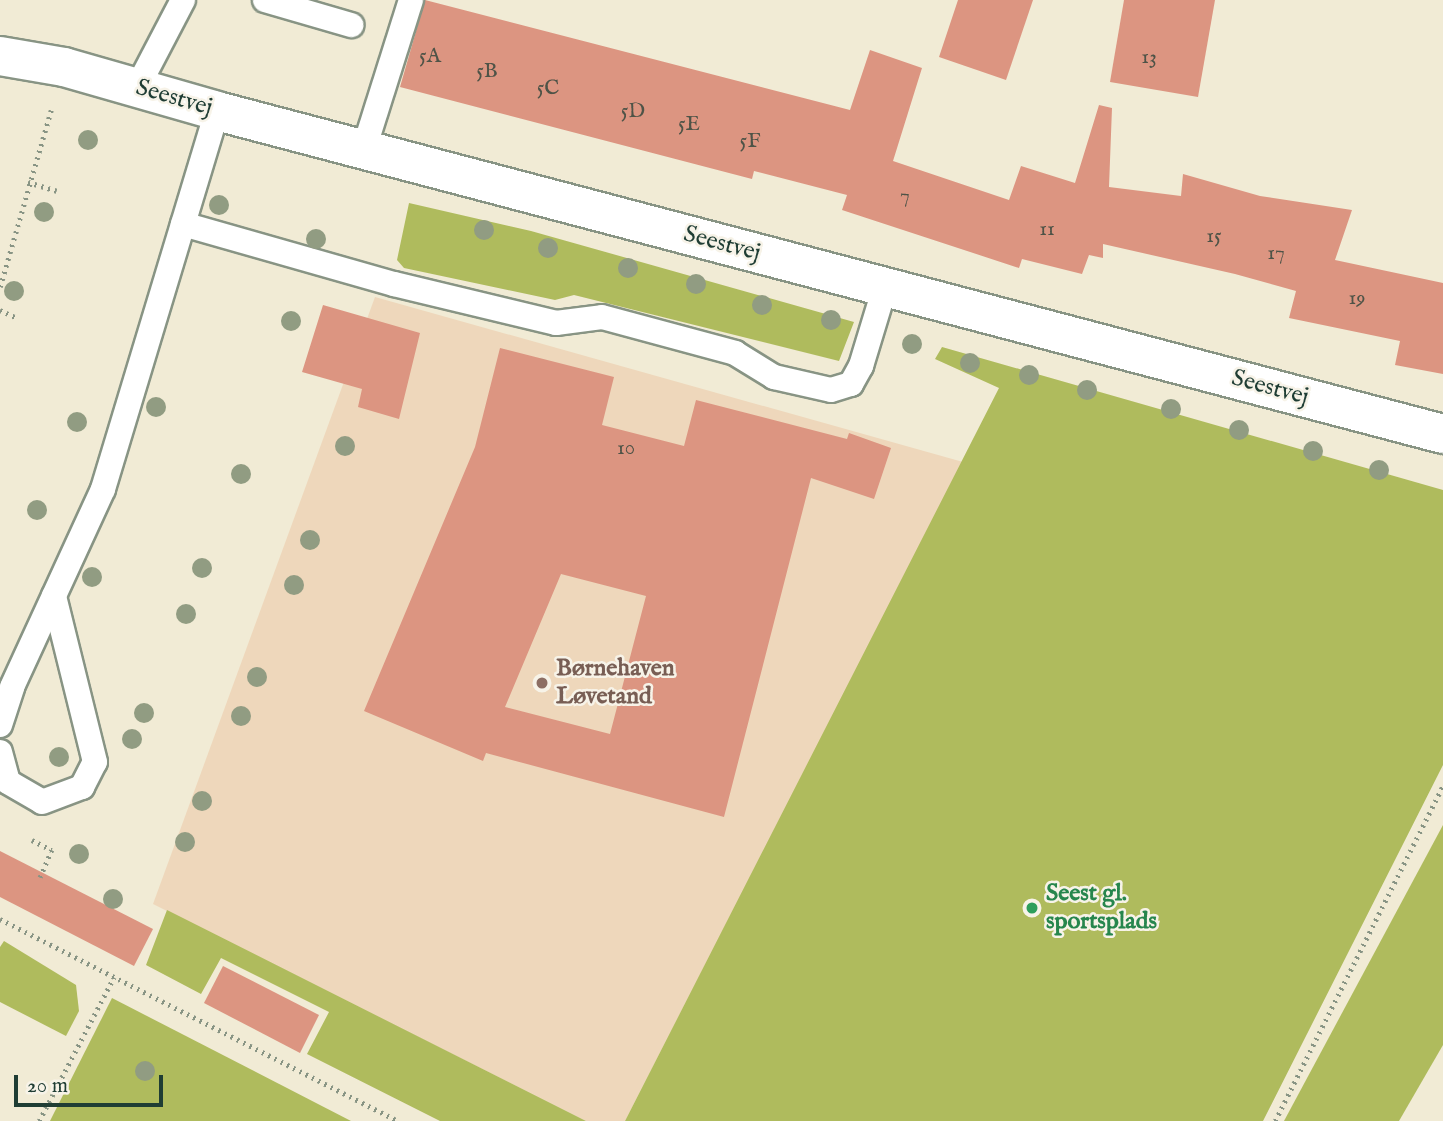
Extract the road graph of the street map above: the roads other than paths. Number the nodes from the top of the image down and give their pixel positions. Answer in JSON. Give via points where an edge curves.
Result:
{"nodes":[{"id":1,"x":183,"y":0,"type":"edge"},
{"id":2,"x":265,"y":0,"type":"edge"},
{"id":3,"x":411,"y":0,"type":"edge"},
{"id":4,"x":351,"y":26,"type":"dead end"},
{"id":5,"x":0,"y":55,"type":"edge"},
{"id":6,"x":137,"y":88,"type":"junction"},
{"id":7,"x":217,"y":111,"type":"junction"},
{"id":8,"x":364,"y":149,"type":"junction"},
{"id":9,"x":183,"y":224,"type":"junction"},
{"id":10,"x":884,"y":287,"type":"junction"},
{"id":11,"x":1443,"y":434,"type":"edge"},
{"id":12,"x":54,"y":596,"type":"junction"},
{"id":13,"x":0,"y":725,"type":"edge"},
{"id":14,"x":0,"y":752,"type":"edge"}],
"edges":[{"from":1,"to":6,"type":"lane"},
{"from":2,"to":4,"type":"lane"},
{"from":3,"to":8,"type":"lane"},
{"from":5,"to":6,"type":"street","name":"Seestvej"},
{"from":6,"to":7,"type":"street","name":"Seestvej"},
{"from":7,"to":8,"type":"street","name":"Seestvej"},
{"from":7,"to":9,"type":"lane"},
{"from":8,"to":10,"type":"street","name":"Seestvej"},
{"from":9,"to":10,"type":"lane","via":[[556,323],[601,317],[735,353],[774,377],[831,390],[851,384],[861,366]]},
{"from":9,"to":12,"type":"lane","via":[[103,489]]},
{"from":10,"to":11,"type":"street","name":"Seestvej"},
{"from":12,"to":13,"type":"lane","via":[[12,687]]},
{"from":12,"to":14,"type":"lane","via":[[95,762],[82,787],[42,802],[8,782]]}]}
